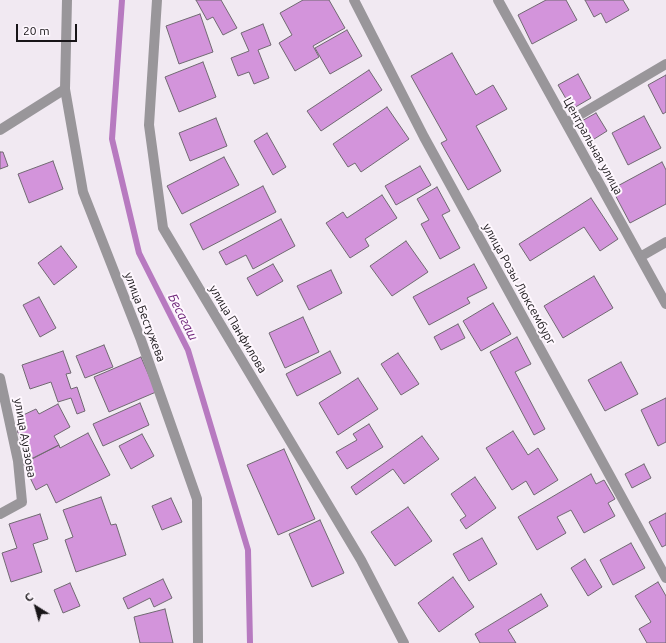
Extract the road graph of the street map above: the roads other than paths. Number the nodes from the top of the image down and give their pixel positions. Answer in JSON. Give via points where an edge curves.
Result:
{"nodes":[{"id":1,"x":67,"y":0,"type":"edge"},
{"id":2,"x":158,"y":0,"type":"edge"},
{"id":3,"x":354,"y":0,"type":"edge"},
{"id":4,"x":498,"y":0,"type":"edge"},
{"id":5,"x":666,"y":64,"type":"edge"},
{"id":6,"x":65,"y":88,"type":"junction"},
{"id":7,"x":566,"y":123,"type":"junction"},
{"id":8,"x":0,"y":130,"type":"edge"},
{"id":9,"x":666,"y":242,"type":"edge"},
{"id":10,"x":640,"y":257,"type":"junction"},
{"id":11,"x":666,"y":304,"type":"edge"},
{"id":12,"x":0,"y":378,"type":"edge"},
{"id":13,"x":0,"y":514,"type":"edge"},
{"id":14,"x":666,"y":578,"type":"edge"},
{"id":15,"x":198,"y":643,"type":"edge"},
{"id":16,"x":404,"y":643,"type":"edge"}],
"edges":[{"from":1,"to":6,"type":"street","name":"улица Бестужева"},
{"from":2,"to":16,"type":"street","name":"улица Панфилова","via":[[149,125],[163,228],[361,560]]},
{"from":3,"to":14,"type":"street","name":"улица Розы Люксембург","via":[[424,137]]},
{"from":4,"to":7,"type":"street","name":"Центральная улица"},
{"from":5,"to":7,"type":"street"},
{"from":6,"to":8,"type":"street"},
{"from":6,"to":15,"type":"street","name":"улица Бестужева","via":[[83,192],[141,340],[197,499]]},
{"from":7,"to":10,"type":"street","name":"Центральная улица"},
{"from":9,"to":10,"type":"street"},
{"from":10,"to":11,"type":"street","name":"Центральная улица"},
{"from":12,"to":13,"type":"street","name":"улица Ауэзова","via":[[18,461],[22,502]]}]}
